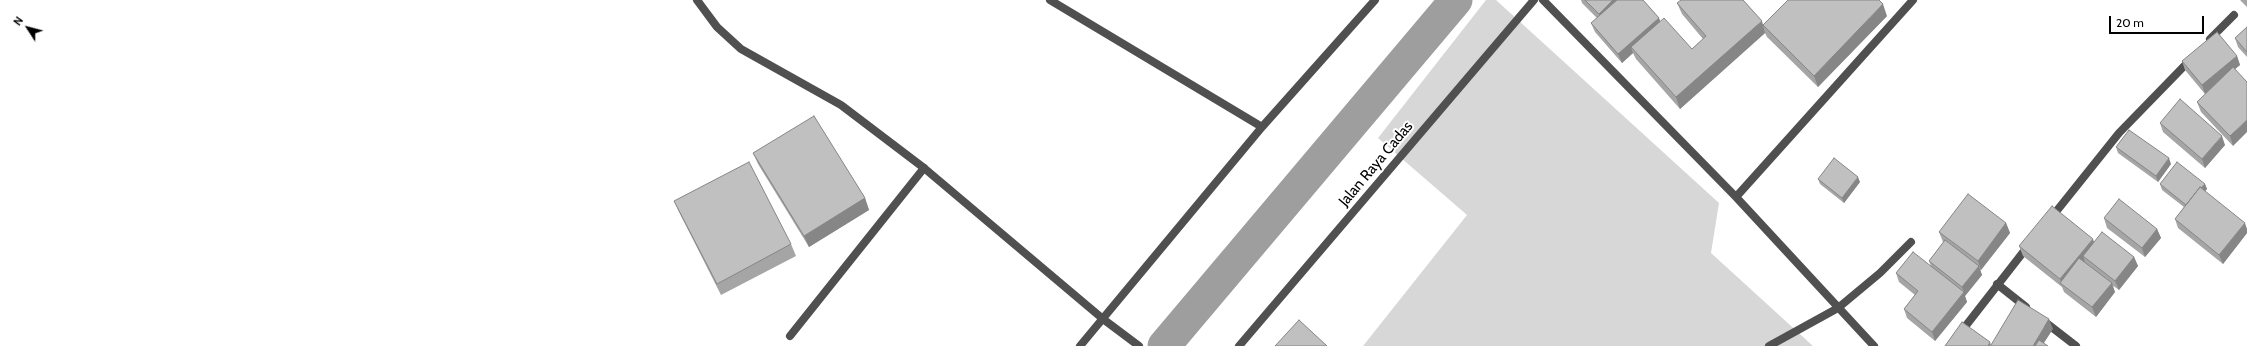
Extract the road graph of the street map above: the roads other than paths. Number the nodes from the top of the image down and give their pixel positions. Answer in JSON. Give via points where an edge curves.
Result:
{"nodes":[{"id":1,"x":697,"y":0,"type":"edge"},
{"id":2,"x":1050,"y":0,"type":"edge"},
{"id":3,"x":1375,"y":0,"type":"edge"},
{"id":4,"x":1534,"y":0,"type":"edge"},
{"id":5,"x":1543,"y":0,"type":"edge"},
{"id":6,"x":1913,"y":0,"type":"edge"},
{"id":7,"x":2234,"y":14,"type":"dead end"},
{"id":8,"x":1262,"y":127,"type":"junction"},
{"id":9,"x":924,"y":168,"type":"junction"},
{"id":10,"x":1736,"y":197,"type":"junction"},
{"id":11,"x":2044,"y":227,"type":"edge"},
{"id":12,"x":2034,"y":239,"type":"edge"},
{"id":13,"x":1911,"y":242,"type":"dead end"},
{"id":14,"x":1997,"y":284,"type":"junction"},
{"id":15,"x":1838,"y":308,"type":"junction"},
{"id":16,"x":1103,"y":319,"type":"junction"},
{"id":17,"x":790,"y":336,"type":"dead end"},
{"id":18,"x":1080,"y":346,"type":"edge"},
{"id":19,"x":1139,"y":346,"type":"edge"},
{"id":20,"x":1239,"y":346,"type":"edge"},
{"id":21,"x":1769,"y":346,"type":"edge"},
{"id":22,"x":1874,"y":346,"type":"edge"},
{"id":23,"x":1950,"y":346,"type":"edge"},
{"id":24,"x":2076,"y":346,"type":"edge"}],
"edges":[{"from":1,"to":9,"type":"street","via":[[717,27],[740,50],[841,105]]},
{"from":2,"to":8,"type":"street"},
{"from":3,"to":8,"type":"street"},
{"from":4,"to":20,"type":"street","name":"Jalan Raya Cadas"},
{"from":5,"to":10,"type":"street"},
{"from":6,"to":10,"type":"street"},
{"from":7,"to":11,"type":"street","via":[[2119,133]]},
{"from":8,"to":16,"type":"street"},
{"from":9,"to":16,"type":"street"},
{"from":9,"to":17,"type":"street"},
{"from":10,"to":15,"type":"street"},
{"from":12,"to":14,"type":"street"},
{"from":13,"to":15,"type":"street","via":[[1880,273]]},
{"from":14,"to":23,"type":"street"},
{"from":14,"to":24,"type":"street"},
{"from":15,"to":21,"type":"street"},
{"from":15,"to":22,"type":"street"},
{"from":16,"to":18,"type":"street"},
{"from":16,"to":19,"type":"street"}]}
